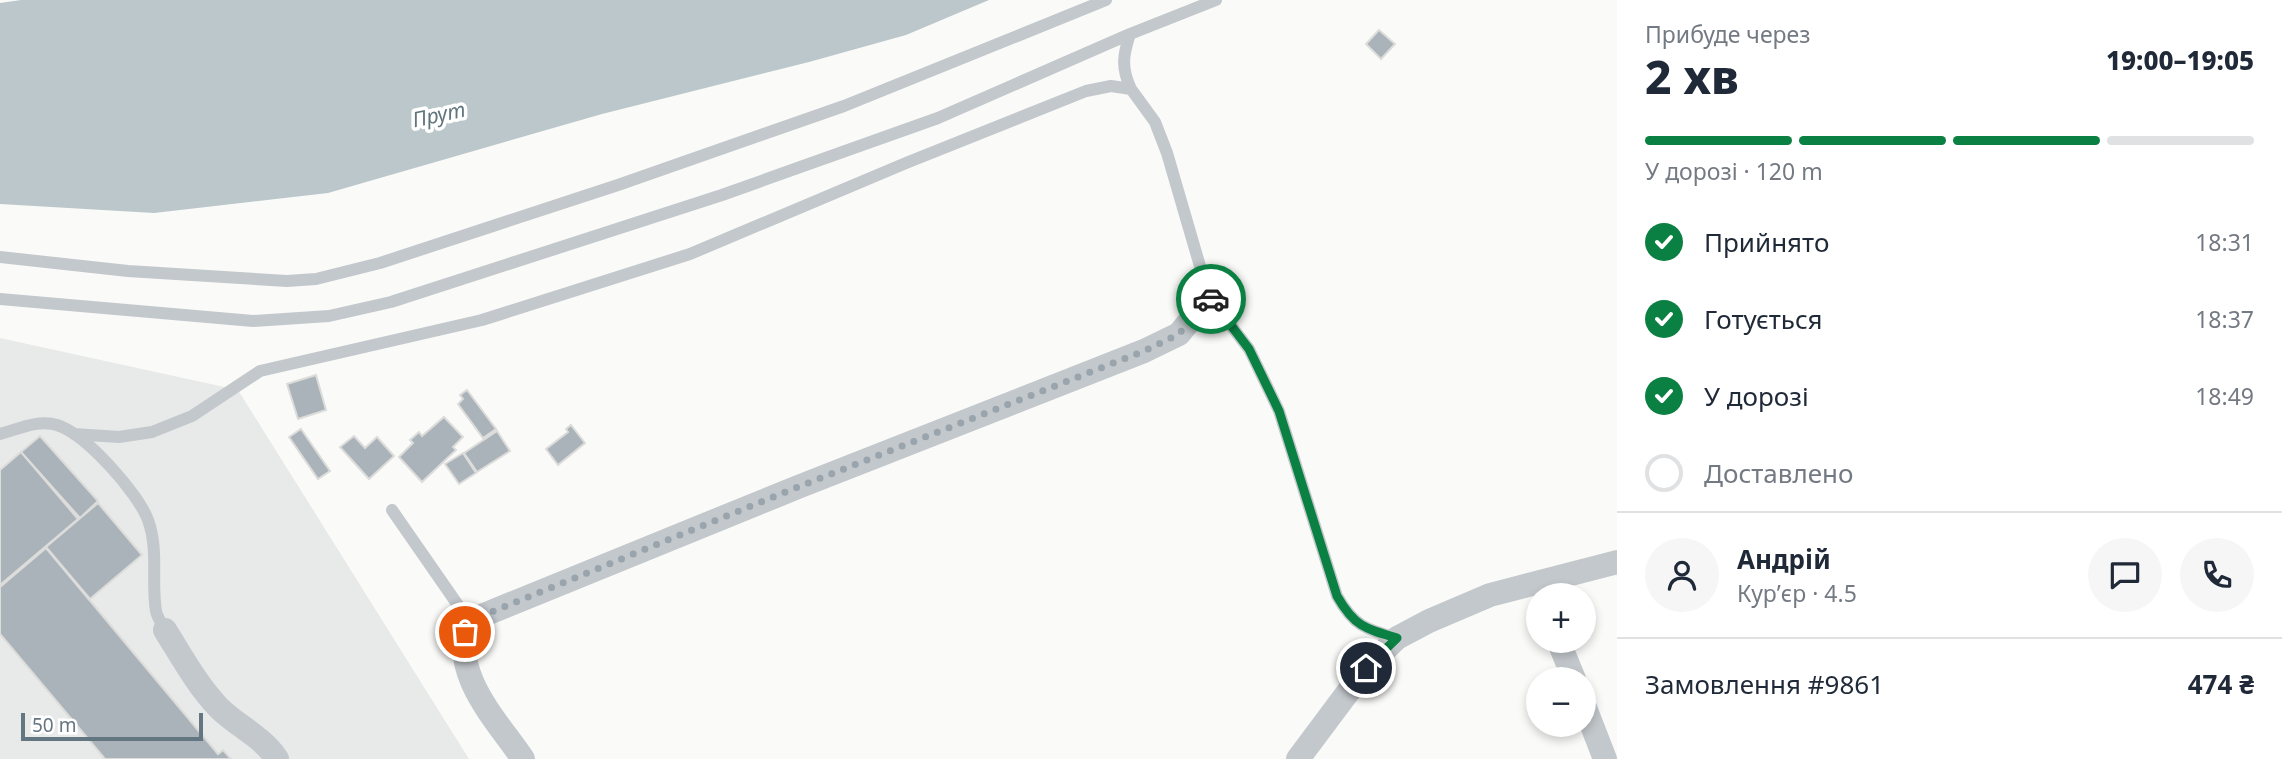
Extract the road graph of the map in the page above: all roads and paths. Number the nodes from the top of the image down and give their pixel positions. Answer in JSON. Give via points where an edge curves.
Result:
{"nodes":[{"id":1,"x":1106,"y":0,"type":"edge"},
{"id":2,"x":1216,"y":0,"type":"edge"},
{"id":3,"x":1130,"y":34,"type":"junction"},
{"id":4,"x":1131,"y":89,"type":"junction"},
{"id":5,"x":0,"y":257,"type":"edge"},
{"id":6,"x":1209,"y":297,"type":"junction"},
{"id":7,"x":0,"y":299,"type":"edge"},
{"id":8,"x":0,"y":434,"type":"edge"},
{"id":9,"x":74,"y":434,"type":"junction"},
{"id":10,"x":392,"y":510,"type":"dead end"},
{"id":11,"x":1617,"y":562,"type":"edge"},
{"id":12,"x":1552,"y":583,"type":"edge"},
{"id":13,"x":1526,"y":591,"type":"edge"},
{"id":14,"x":469,"y":621,"type":"junction"},
{"id":15,"x":165,"y":630,"type":"joint"},
{"id":16,"x":1397,"y":638,"type":"junction"},
{"id":17,"x":1596,"y":736,"type":"edge"},
{"id":18,"x":277,"y":759,"type":"edge"},
{"id":19,"x":523,"y":759,"type":"edge"},
{"id":20,"x":1298,"y":759,"type":"edge"},
{"id":21,"x":1605,"y":759,"type":"edge"}],
"edges":[{"from":1,"to":5,"type":"lane","via":[[844,106],[592,194],[329,276],[287,281]]},
{"from":2,"to":3,"type":"lane"},
{"from":3,"to":4,"type":"lane","via":[[1123,73]]},
{"from":3,"to":7,"type":"lane","via":[[938,118],[722,195],[391,302],[329,316],[253,321]]},
{"from":4,"to":6,"type":"lane","via":[[1155,122],[1167,153]]},
{"from":4,"to":9,"type":"lane","via":[[1111,86],[1086,91],[690,254],[482,320],[260,371],[192,416],[152,432],[120,437]]},
{"from":6,"to":14,"type":"street","via":[[1179,334],[1144,351]]},
{"from":6,"to":16,"type":"lane","via":[[1249,349],[1279,411],[1337,596],[1349,616],[1370,630]]},
{"from":8,"to":9,"type":"lane","via":[[38,423],[57,425]]},
{"from":9,"to":15,"type":"lane","via":[[125,483],[148,520],[155,555],[156,612]]},
{"from":10,"to":14,"type":"lane"},
{"from":11,"to":12,"type":"street","via":[[1574,572]]},
{"from":13,"to":16,"type":"street","via":[[1490,595]]},
{"from":14,"to":19,"type":"street","via":[[464,660],[471,683]]},
{"from":15,"to":18,"type":"street","via":[[218,706],[268,746]]},
{"from":16,"to":20,"type":"street","via":[[1366,668]]},
{"from":17,"to":21,"type":"street"}]}
